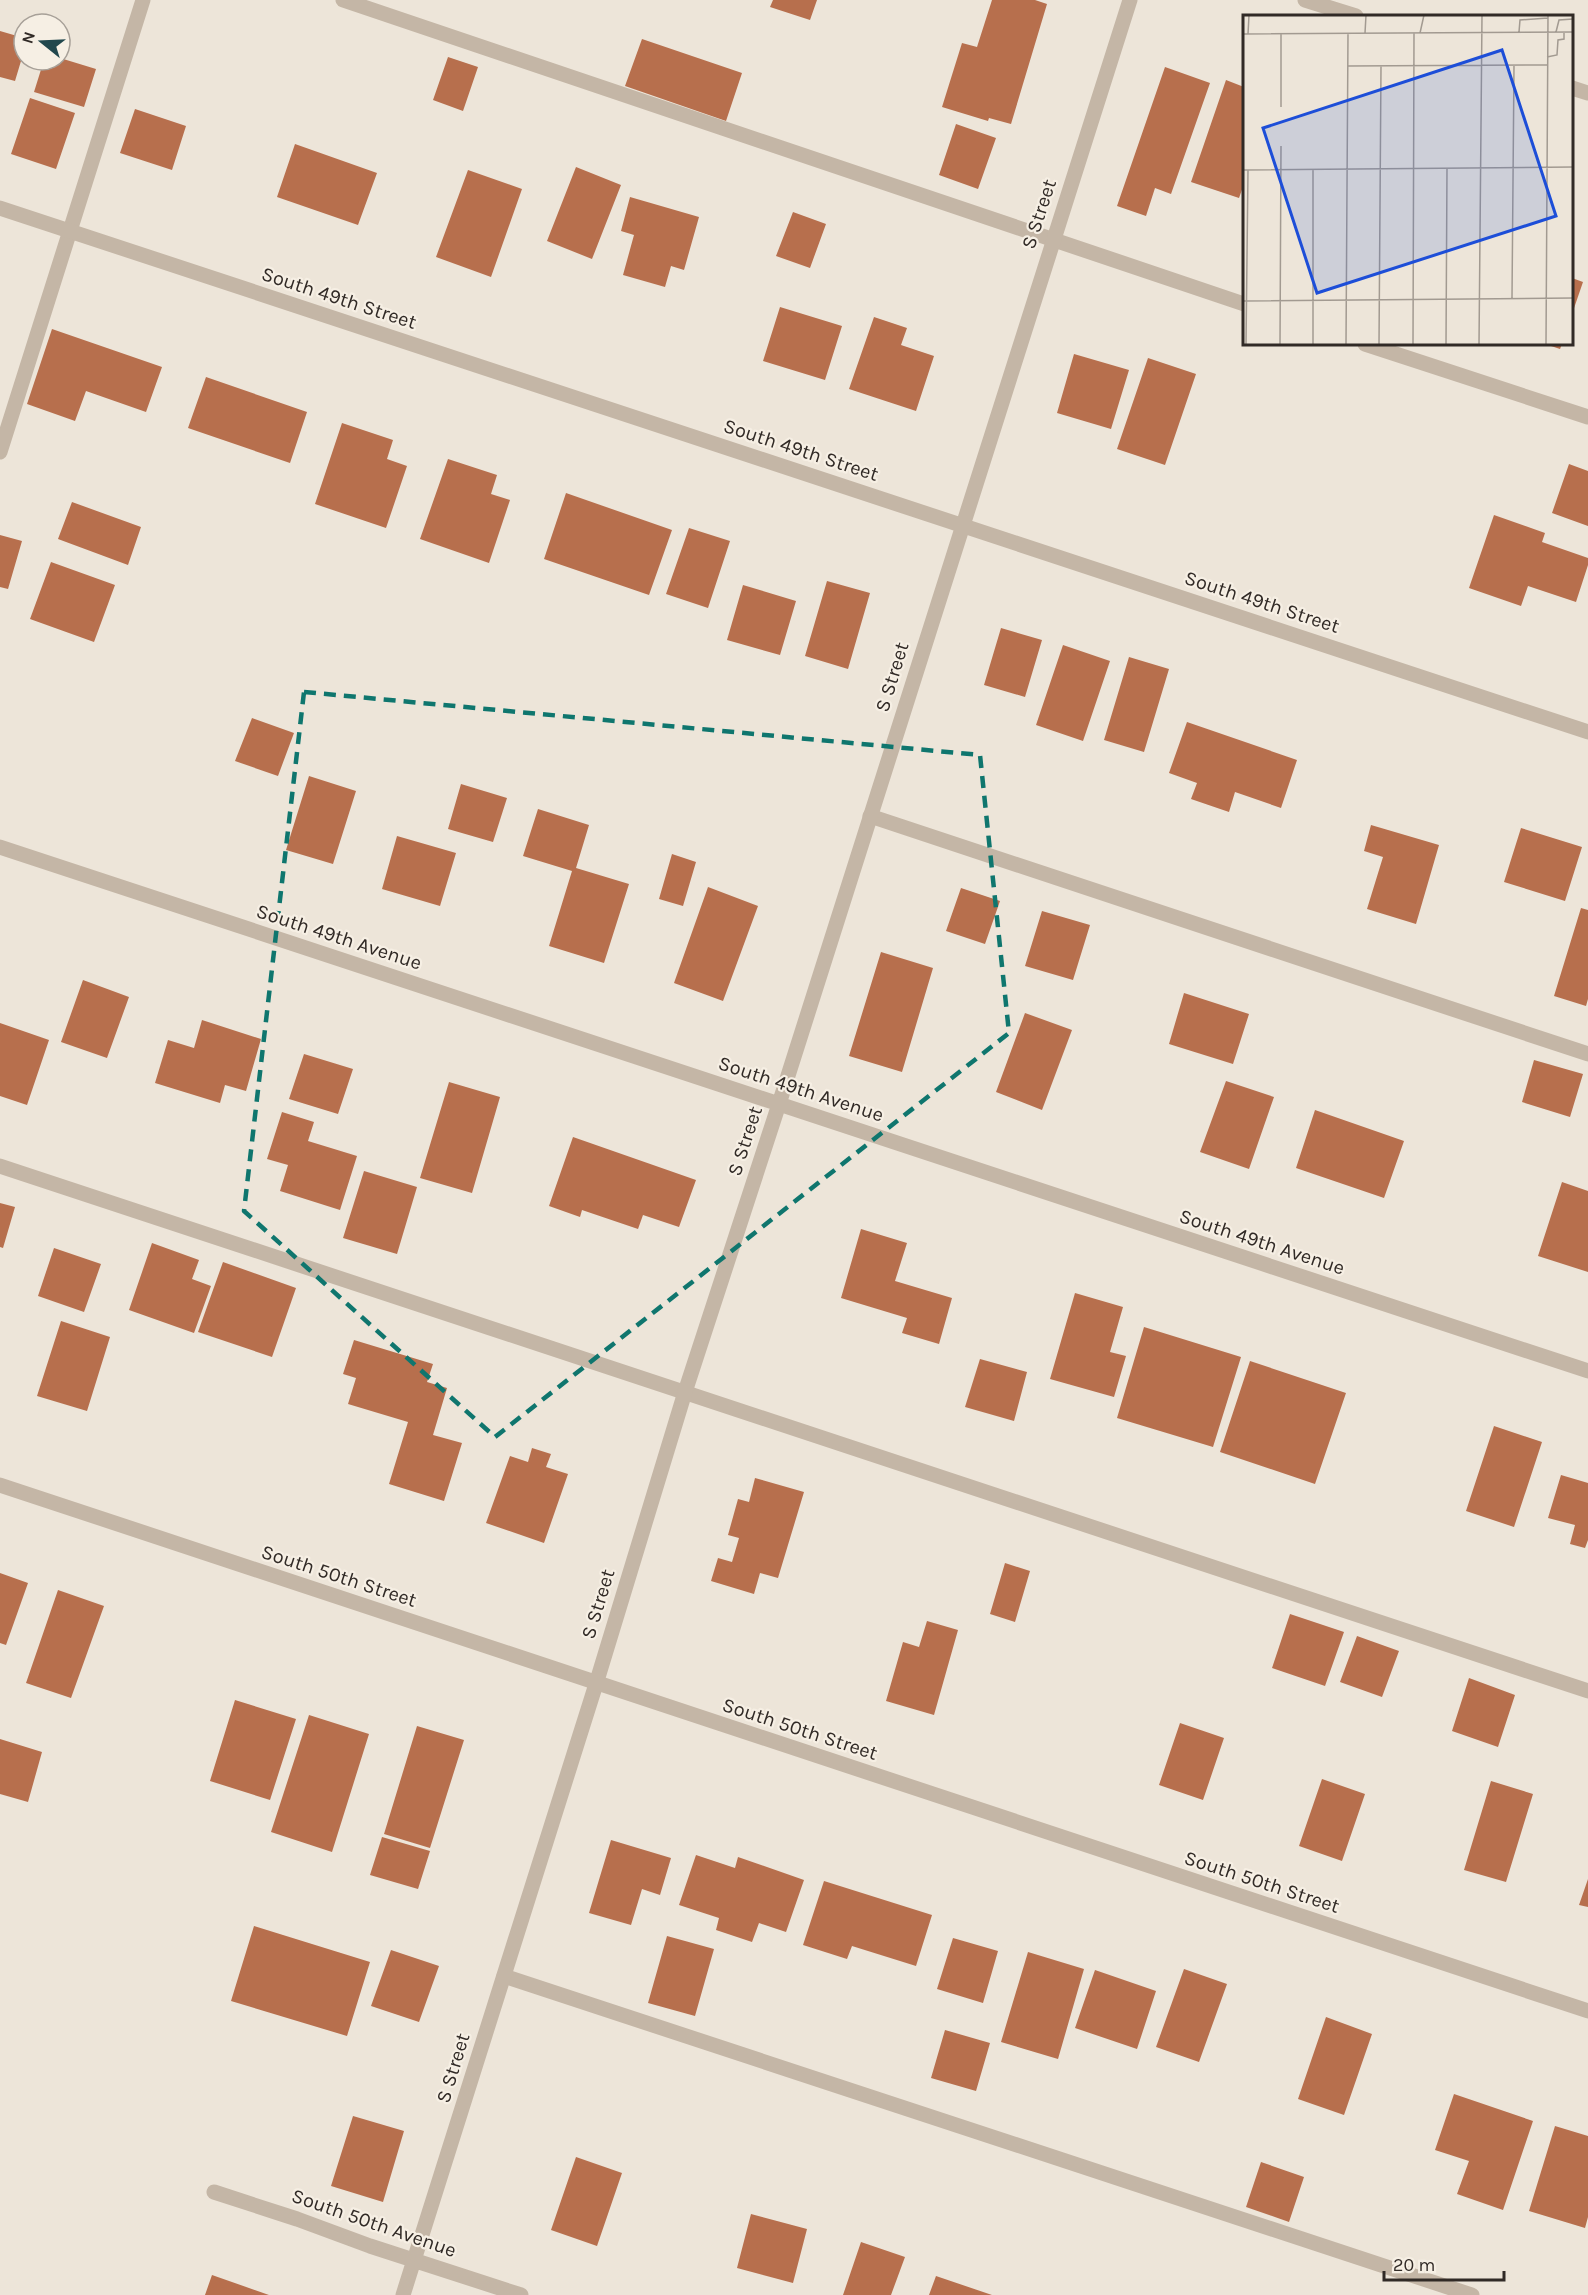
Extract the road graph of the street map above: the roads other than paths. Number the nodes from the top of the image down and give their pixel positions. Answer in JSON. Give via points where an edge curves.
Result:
{"nodes":[{"id":1,"x":143,"y":0,"type":"edge"},
{"id":2,"x":343,"y":0,"type":"edge"},
{"id":3,"x":1130,"y":0,"type":"edge"},
{"id":4,"x":1305,"y":0,"type":"edge"},
{"id":5,"x":1353,"y":15,"type":"edge"},
{"id":6,"x":1573,"y":88,"type":"edge"},
{"id":7,"x":1588,"y":93,"type":"edge"},
{"id":8,"x":0,"y":208,"type":"edge"},
{"id":9,"x":69,"y":231,"type":"junction"},
{"id":10,"x":1053,"y":240,"type":"junction"},
{"id":11,"x":1243,"y":303,"type":"edge"},
{"id":12,"x":1368,"y":345,"type":"edge"},
{"id":13,"x":1588,"y":417,"type":"edge"},
{"id":14,"x":0,"y":452,"type":"edge"},
{"id":15,"x":962,"y":525,"type":"junction"},
{"id":16,"x":1588,"y":732,"type":"edge"},
{"id":17,"x":870,"y":816,"type":"junction"},
{"id":18,"x":0,"y":848,"type":"edge"},
{"id":19,"x":1588,"y":1054,"type":"edge"},
{"id":20,"x":779,"y":1104,"type":"junction"},
{"id":21,"x":0,"y":1166,"type":"edge"},
{"id":22,"x":1588,"y":1371,"type":"edge"},
{"id":23,"x":685,"y":1392,"type":"junction"},
{"id":24,"x":0,"y":1485,"type":"edge"},
{"id":25,"x":596,"y":1684,"type":"junction"},
{"id":26,"x":1588,"y":1691,"type":"edge"},
{"id":27,"x":504,"y":1976,"type":"junction"},
{"id":28,"x":1588,"y":2012,"type":"edge"},
{"id":29,"x":213,"y":2192,"type":"dead end"},
{"id":30,"x":414,"y":2260,"type":"junction"},
{"id":31,"x":403,"y":2295,"type":"edge"},
{"id":32,"x":521,"y":2295,"type":"edge"},
{"id":33,"x":1472,"y":2295,"type":"edge"}],
"edges":[{"from":1,"to":9,"type":"street"},
{"from":2,"to":10,"type":"street"},
{"from":3,"to":10,"type":"street","name":"S Street"},
{"from":4,"to":5,"type":"street"},
{"from":6,"to":7,"type":"street"},
{"from":8,"to":9,"type":"street","name":"South 49th Street"},
{"from":9,"to":14,"type":"street"},
{"from":9,"to":15,"type":"street","name":"South 49th Street"},
{"from":10,"to":11,"type":"street"},
{"from":10,"to":15,"type":"street","name":"S Street"},
{"from":12,"to":13,"type":"street"},
{"from":15,"to":16,"type":"street","name":"South 49th Street"},
{"from":15,"to":17,"type":"street","name":"S Street"},
{"from":17,"to":19,"type":"street"},
{"from":17,"to":20,"type":"street","name":"S Street"},
{"from":18,"to":20,"type":"street","name":"South 49th Avenue"},
{"from":20,"to":22,"type":"street","name":"South 49th Avenue"},
{"from":20,"to":23,"type":"street","name":"S Street"},
{"from":21,"to":23,"type":"street"},
{"from":23,"to":25,"type":"street","name":"S Street"},
{"from":23,"to":26,"type":"street"},
{"from":24,"to":25,"type":"street","name":"South 50th Street"},
{"from":25,"to":27,"type":"street","name":"S Street"},
{"from":25,"to":28,"type":"street","name":"South 50th Street"},
{"from":27,"to":30,"type":"street","name":"S Street"},
{"from":27,"to":33,"type":"street"},
{"from":29,"to":30,"type":"street","name":"South 50th Avenue"},
{"from":30,"to":31,"type":"street","name":"S Street"},
{"from":30,"to":32,"type":"street","name":"South 50th Avenue"}]}
